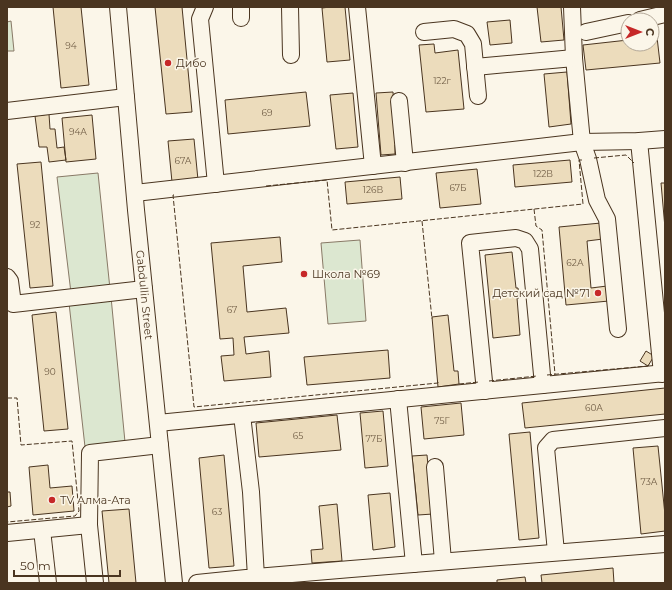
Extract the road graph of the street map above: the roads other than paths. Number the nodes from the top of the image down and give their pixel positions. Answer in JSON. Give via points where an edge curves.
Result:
{"nodes":[{"id":1,"x":118,"y":7,"type":"edge"},
{"id":2,"x":205,"y":7,"type":"edge"},
{"id":3,"x":290,"y":7,"type":"edge"},
{"id":4,"x":358,"y":7,"type":"edge"},
{"id":5,"x":572,"y":7,"type":"edge"},
{"id":6,"x":620,"y":24,"type":"edge"},
{"id":7,"x":424,"y":32,"type":"dead end"},
{"id":8,"x":586,"y":32,"type":"dead end"},
{"id":9,"x":291,"y":55,"type":"dead end"},
{"id":10,"x":574,"y":58,"type":"junction"},
{"id":11,"x":475,"y":67,"type":"junction"},
{"id":12,"x":126,"y":96,"type":"junction"},
{"id":13,"x":478,"y":96,"type":"dead end"},
{"id":14,"x":399,"y":101,"type":"dead end"},
{"id":15,"x":7,"y":111,"type":"edge"},
{"id":16,"x":665,"y":139,"type":"edge"},
{"id":17,"x":638,"y":141,"type":"junction"},
{"id":18,"x":582,"y":142,"type":"junction"},
{"id":19,"x":405,"y":163,"type":"junction"},
{"id":20,"x":373,"y":166,"type":"junction"},
{"id":21,"x":216,"y":184,"type":"junction"},
{"id":22,"x":135,"y":193,"type":"junction"},
{"id":23,"x":7,"y":277,"type":"edge"},
{"id":24,"x":144,"y":289,"type":"junction"},
{"id":25,"x":618,"y":328,"type":"dead end"},
{"id":26,"x":663,"y":373,"type":"edge"},
{"id":27,"x":543,"y":386,"type":"junction"},
{"id":28,"x":485,"y":391,"type":"junction"},
{"id":29,"x":398,"y":399,"type":"junction"},
{"id":30,"x":242,"y":415,"type":"junction"},
{"id":31,"x":158,"y":423,"type":"junction"},
{"id":32,"x":665,"y":428,"type":"edge"},
{"id":33,"x":160,"y":445,"type":"junction"},
{"id":34,"x":435,"y":467,"type":"dead end"},
{"id":35,"x":89,"y":525,"type":"junction"},
{"id":36,"x":42,"y":530,"type":"junction"},
{"id":37,"x":7,"y":533,"type":"edge"},
{"id":38,"x":665,"y":544,"type":"edge"},
{"id":39,"x":556,"y":552,"type":"junction"},
{"id":40,"x":443,"y":561,"type":"junction"},
{"id":41,"x":414,"y":564,"type":"junction"},
{"id":42,"x":256,"y":577,"type":"junction"},
{"id":43,"x":48,"y":583,"type":"edge"},
{"id":44,"x":95,"y":583,"type":"edge"},
{"id":45,"x":174,"y":583,"type":"edge"},
{"id":46,"x":198,"y":583,"type":"edge"}],
"edges":[{"from":1,"to":12,"type":"street","name":"Gabdullin Street"},
{"from":2,"to":21,"type":"street","via":[[200,19]]},
{"from":3,"to":9,"type":"street"},
{"from":4,"to":20,"type":"street"},
{"from":5,"to":10,"type":"street"},
{"from":6,"to":8,"type":"street"},
{"from":7,"to":11,"type":"street","via":[[454,29],[467,34],[473,44]]},
{"from":10,"to":11,"type":"street"},
{"from":10,"to":18,"type":"street"},
{"from":11,"to":13,"type":"street"},
{"from":12,"to":15,"type":"street"},
{"from":12,"to":22,"type":"street","name":"Gabdullin Street"},
{"from":14,"to":19,"type":"street"},
{"from":16,"to":17,"type":"street"},
{"from":17,"to":18,"type":"street"},
{"from":17,"to":26,"type":"street"},
{"from":18,"to":19,"type":"street"},
{"from":18,"to":25,"type":"street","via":[[597,200],[607,219]]},
{"from":19,"to":20,"type":"street"},
{"from":20,"to":21,"type":"street"},
{"from":21,"to":22,"type":"street"},
{"from":22,"to":24,"type":"street","name":"Gabdullin Street"},
{"from":23,"to":24,"type":"street","via":[[10,280],[13,304]]},
{"from":24,"to":31,"type":"street","name":"Gabdullin Street"},
{"from":26,"to":27,"type":"street"},
{"from":27,"to":28,"type":"street"},
{"from":27,"to":28,"type":"street","via":[[530,249],[525,241],[516,238],[470,243]]},
{"from":28,"to":29,"type":"street"},
{"from":29,"to":30,"type":"street"},
{"from":29,"to":41,"type":"street"},
{"from":30,"to":31,"type":"street"},
{"from":30,"to":42,"type":"street","via":[[251,492]]},
{"from":31,"to":33,"type":"street","name":"Gabdullin Street"},
{"from":32,"to":39,"type":"street","via":[[553,440],[546,448]]},
{"from":33,"to":35,"type":"street","via":[[90,453]]},
{"from":33,"to":45,"type":"street","name":"Gabdullin Street"},
{"from":34,"to":40,"type":"street"},
{"from":35,"to":36,"type":"street"},
{"from":35,"to":44,"type":"street"},
{"from":36,"to":37,"type":"street"},
{"from":36,"to":43,"type":"street"},
{"from":38,"to":39,"type":"street"},
{"from":39,"to":40,"type":"street"},
{"from":40,"to":41,"type":"street"},
{"from":41,"to":42,"type":"street"},
{"from":42,"to":46,"type":"street"}]}
